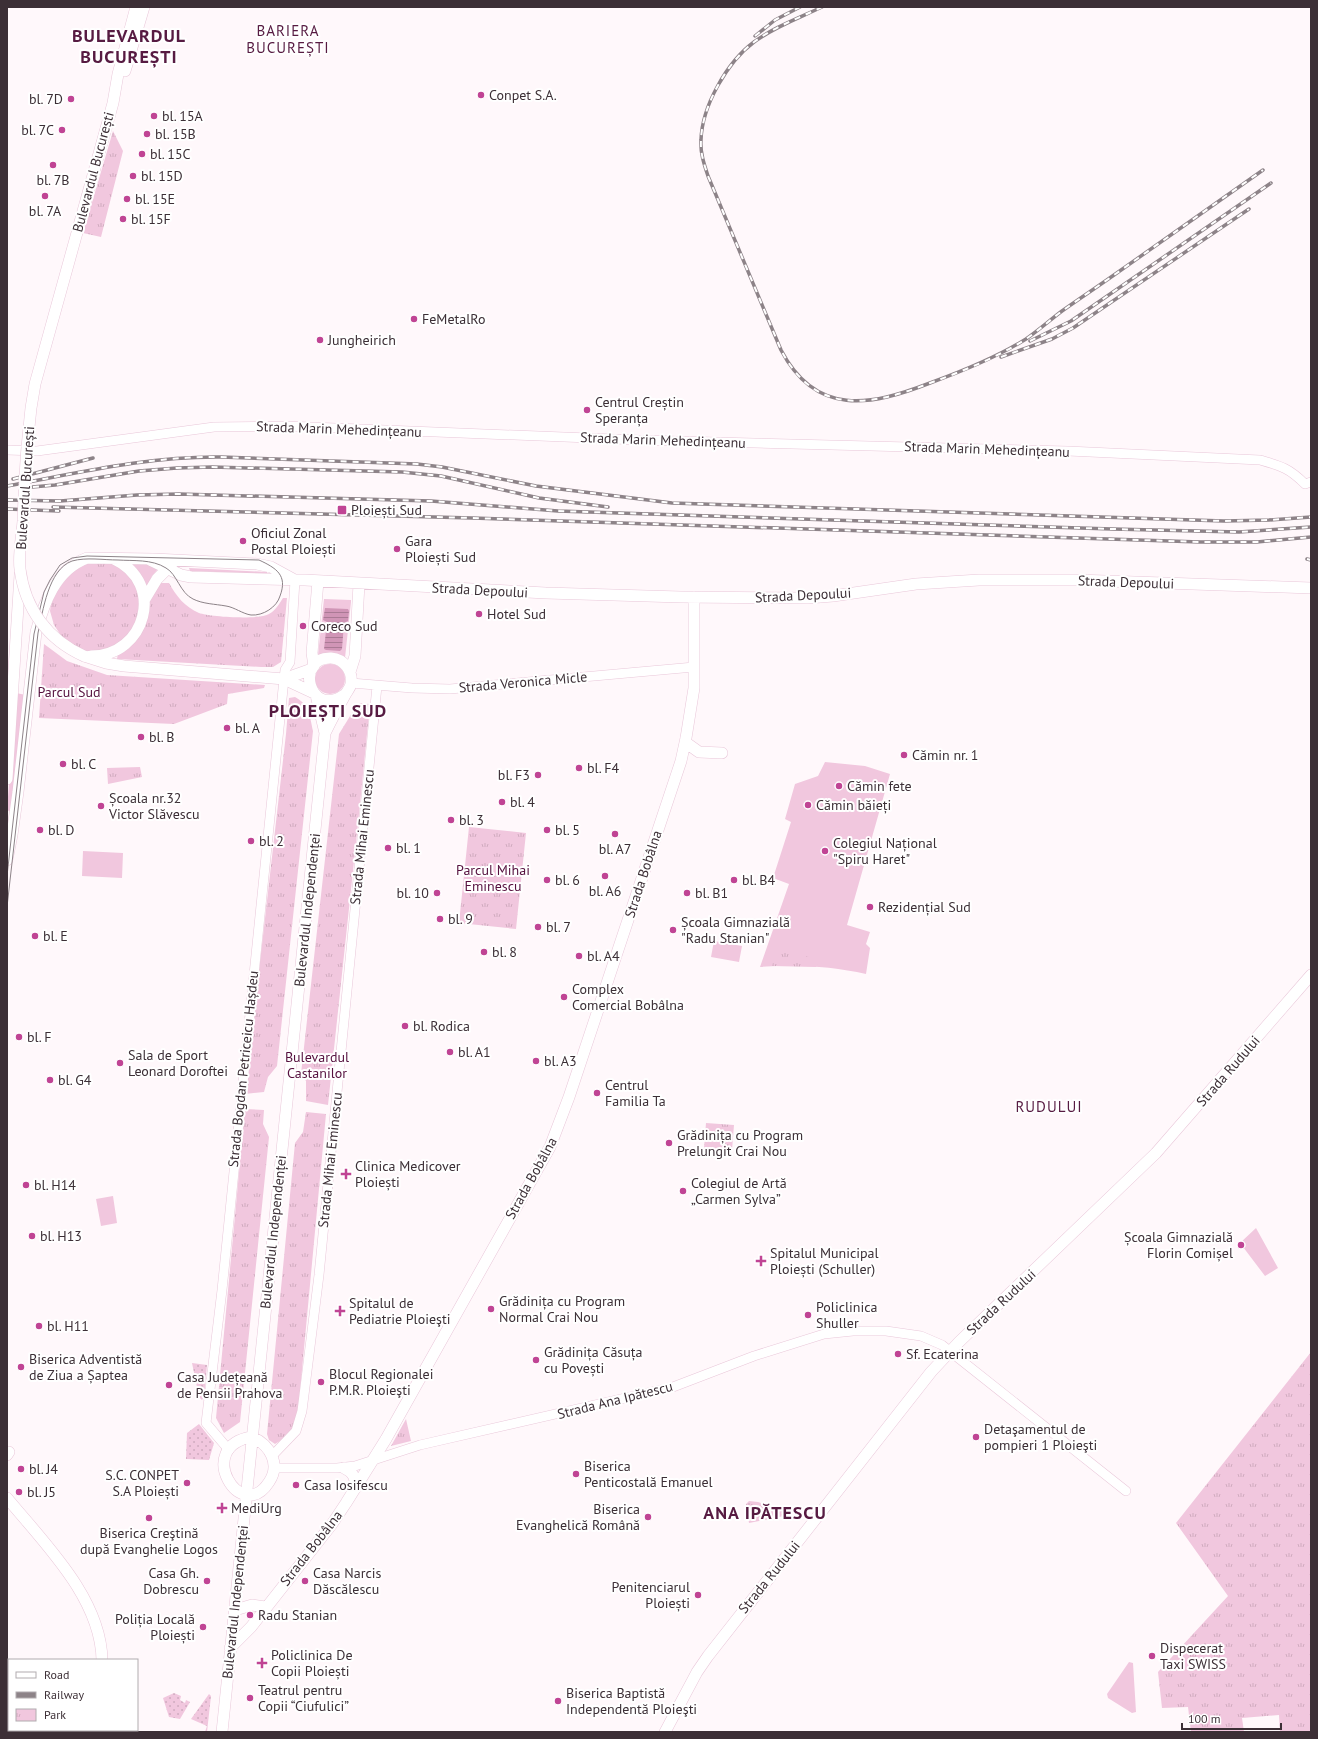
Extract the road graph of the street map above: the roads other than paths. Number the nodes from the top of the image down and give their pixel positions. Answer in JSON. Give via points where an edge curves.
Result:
{"nodes":[{"id":1,"x":136,"y":7,"type":"edge"},
{"id":2,"x":144,"y":7,"type":"edge"},
{"id":3,"x":113,"y":103,"type":"junction"},
{"id":4,"x":8,"y":450,"type":"edge"},
{"id":5,"x":1311,"y":482,"type":"edge"},
{"id":6,"x":113,"y":558,"type":"junction"},
{"id":7,"x":148,"y":559,"type":"junction"},
{"id":8,"x":177,"y":560,"type":"junction"},
{"id":9,"x":20,"y":568,"type":"junction"},
{"id":10,"x":167,"y":568,"type":"junction"},
{"id":11,"x":295,"y":580,"type":"junction"},
{"id":12,"x":318,"y":581,"type":"junction"},
{"id":13,"x":359,"y":584,"type":"junction"},
{"id":14,"x":1311,"y":588,"type":"edge"},
{"id":15,"x":694,"y":597,"type":"junction"},
{"id":16,"x":145,"y":599,"type":"junction"},
{"id":17,"x":84,"y":656,"type":"junction"},
{"id":18,"x":313,"y":667,"type":"junction"},
{"id":19,"x":694,"y":667,"type":"junction"},
{"id":20,"x":351,"y":678,"type":"junction"},
{"id":21,"x":284,"y":680,"type":"junction"},
{"id":22,"x":377,"y":686,"type":"junction"},
{"id":23,"x":315,"y":694,"type":"junction"},
{"id":24,"x":344,"y":695,"type":"junction"},
{"id":25,"x":321,"y":716,"type":"junction"},
{"id":26,"x":325,"y":733,"type":"junction"},
{"id":27,"x":685,"y":742,"type":"junction"},
{"id":28,"x":722,"y":753,"type":"dead end"},
{"id":29,"x":7,"y":779,"type":"edge"},
{"id":30,"x":16,"y":804,"type":"junction"},
{"id":31,"x":7,"y":835,"type":"edge"},
{"id":32,"x":7,"y":860,"type":"edge"},
{"id":33,"x":1311,"y":975,"type":"edge"},
{"id":34,"x":950,"y":1350,"type":"junction"},
{"id":35,"x":252,"y":1437,"type":"junction"},
{"id":36,"x":229,"y":1450,"type":"junction"},
{"id":37,"x":272,"y":1456,"type":"junction"},
{"id":38,"x":373,"y":1461,"type":"junction"},
{"id":39,"x":274,"y":1468,"type":"junction"},
{"id":40,"x":344,"y":1468,"type":"junction"},
{"id":41,"x":355,"y":1489,"type":"junction"},
{"id":42,"x":1126,"y":1491,"type":"dead end"},
{"id":43,"x":247,"y":1495,"type":"junction"},
{"id":44,"x":7,"y":1498,"type":"edge"},
{"id":45,"x":265,"y":1608,"type":"junction"},
{"id":46,"x":235,"y":1610,"type":"junction"},
{"id":47,"x":230,"y":1648,"type":"junction"},
{"id":48,"x":102,"y":1659,"type":"edge"},
{"id":49,"x":222,"y":1732,"type":"edge"},
{"id":50,"x":666,"y":1732,"type":"edge"}],
"edges":[{"from":1,"to":3,"type":"main road","name":"Bulevardul București","via":[[121,58]]},
{"from":2,"to":3,"type":"main road","name":"Bulevardul București"},
{"from":3,"to":9,"type":"main road","name":"Bulevardul București","bridge":true,"via":[[33,396],[27,447]]},
{"from":4,"to":5,"type":"street","name":"Strada Marin Mehedințeanu","via":[[37,451],[214,427],[286,426],[639,440],[1068,451],[1260,460],[1292,472],[1305,484]]},
{"from":6,"to":7,"type":"main road","name":"Strada Depoului"},
{"from":6,"to":16,"type":"main road","via":[[132,573]]},
{"from":6,"to":30,"type":"main road","name":"Strada Depoului","via":[[87,558],[77,562],[50,591],[41,614],[35,643]]},
{"from":7,"to":8,"type":"main road","name":"Strada Depoului"},
{"from":7,"to":10,"type":"main road","name":"Strada Depoului"},
{"from":8,"to":10,"type":"main road"},
{"from":8,"to":11,"type":"main road","name":"Strada Depoului","via":[[257,564]]},
{"from":9,"to":17,"type":"main road","name":"Bulevardul București","bridge":true,"via":[[28,599],[42,624],[64,645]]},
{"from":9,"to":29,"type":"main road","bridge":true},
{"from":10,"to":11,"type":"main road","name":"Strada Depoului","via":[[191,577]]},
{"from":10,"to":16,"type":"main road"},
{"from":11,"to":12,"type":"main road","name":"Strada Depoului"},
{"from":11,"to":21,"type":"street","name":"Strada Bogdan Petriceicu Hașdeu","via":[[290,662],[285,670]]},
{"from":12,"to":13,"type":"main road","name":"Strada Depoului"},
{"from":12,"to":18,"type":"main road","name":"Bulevardul Independenței"},
{"from":13,"to":15,"type":"main road","name":"Strada Depoului"},
{"from":13,"to":20,"type":"main road","name":"Bulevardul Independenței","via":[[355,656]]},
{"from":14,"to":15,"type":"main road","name":"Strada Depoului","via":[[1077,580],[980,580],[916,584],[819,597]]},
{"from":15,"to":19,"type":"main road","name":"Strada Bobâlna"},
{"from":16,"to":17,"type":"main road","via":[[144,613],[137,630],[125,644],[103,655]]},
{"from":17,"to":21,"type":"main road","name":"Bulevardul București","via":[[124,666]]},
{"from":18,"to":20,"type":"main road","via":[[325,659],[332,658],[345,664]]},
{"from":18,"to":21,"type":"main road","name":"Bulevardul București"},
{"from":18,"to":23,"type":"main road","name":"Bulevardul Independenței","via":[[309,679]]},
{"from":19,"to":22,"type":"street","name":"Strada Veronica Micle","via":[[450,689]]},
{"from":19,"to":27,"type":"main road","name":"Strada Bobâlna","via":[[694,688]]},
{"from":20,"to":22,"type":"street","name":"Strada Veronica Micle"},
{"from":20,"to":24,"type":"main road","name":"Bulevardul Independenței"},
{"from":21,"to":23,"type":"main road","name":"Bulevardul București"},
{"from":21,"to":25,"type":"main road","via":[[310,700]]},
{"from":21,"to":36,"type":"street","name":"Strada Bogdan Petriceicu Hașdeu","via":[[222,1290],[206,1422]]},
{"from":22,"to":37,"type":"street","name":"Strada Mihai Eminescu","via":[[319,1275],[302,1411],[296,1431]]},
{"from":23,"to":24,"type":"main road","via":[[327,700]]},
{"from":23,"to":25,"type":"main road","name":"Bulevardul Independenței"},
{"from":24,"to":26,"type":"main road","name":"Bulevardul Independenței"},
{"from":25,"to":26,"type":"main road","name":"Bulevardul Independenței"},
{"from":26,"to":35,"type":"main road","name":"Bulevardul Independenței"},
{"from":27,"to":28,"type":"main road","via":[[699,752]]},
{"from":27,"to":38,"type":"main road","name":"Strada Bobâlna","via":[[636,897],[553,1141]]},
{"from":30,"to":31,"type":"main road"},
{"from":30,"to":32,"type":"main road"},
{"from":33,"to":34,"type":"main road","name":"Strada Rudului","via":[[1156,1153]]},
{"from":34,"to":38,"type":"street","name":"Strada Ana Ipătescu","via":[[933,1340],[903,1333],[869,1330],[824,1334],[754,1356],[672,1387],[420,1445]]},
{"from":34,"to":42,"type":"street","name":"Strada Ana Ipătescu"},
{"from":34,"to":50,"type":"main road","name":"Strada Rudului","via":[[727,1631],[697,1672]]},
{"from":35,"to":36,"type":"main road","via":[[241,1439]]},
{"from":35,"to":37,"type":"main road","via":[[263,1443]]},
{"from":35,"to":43,"type":"main road","name":"Bulevardul Independenței"},
{"from":36,"to":43,"type":"main road","via":[[224,1465],[227,1481],[236,1490]]},
{"from":37,"to":39,"type":"main road"},
{"from":38,"to":40,"type":"street","name":"Strada Ana Ipătescu"},
{"from":38,"to":41,"type":"main road","name":"Strada Bobâlna"},
{"from":39,"to":40,"type":"street","name":"Strada Ana Ipătescu"},
{"from":39,"to":43,"type":"main road","via":[[266,1487],[258,1493]]},
{"from":40,"to":41,"type":"main road","via":[[351,1471],[354,1476]]},
{"from":41,"to":45,"type":"main road","name":"Strada Bobâlna","via":[[332,1524]]},
{"from":43,"to":46,"type":"main road","name":"Bulevardul Independenței"},
{"from":44,"to":48,"type":"main road","via":[[78,1588],[94,1619]]},
{"from":45,"to":46,"type":"main road","via":[[252,1605]]},
{"from":45,"to":47,"type":"main road","name":"Strada Bobâlna"},
{"from":46,"to":47,"type":"main road","name":"Bulevardul Independenței"},
{"from":47,"to":49,"type":"main road","name":"Bulevardul Independenței"}]}
